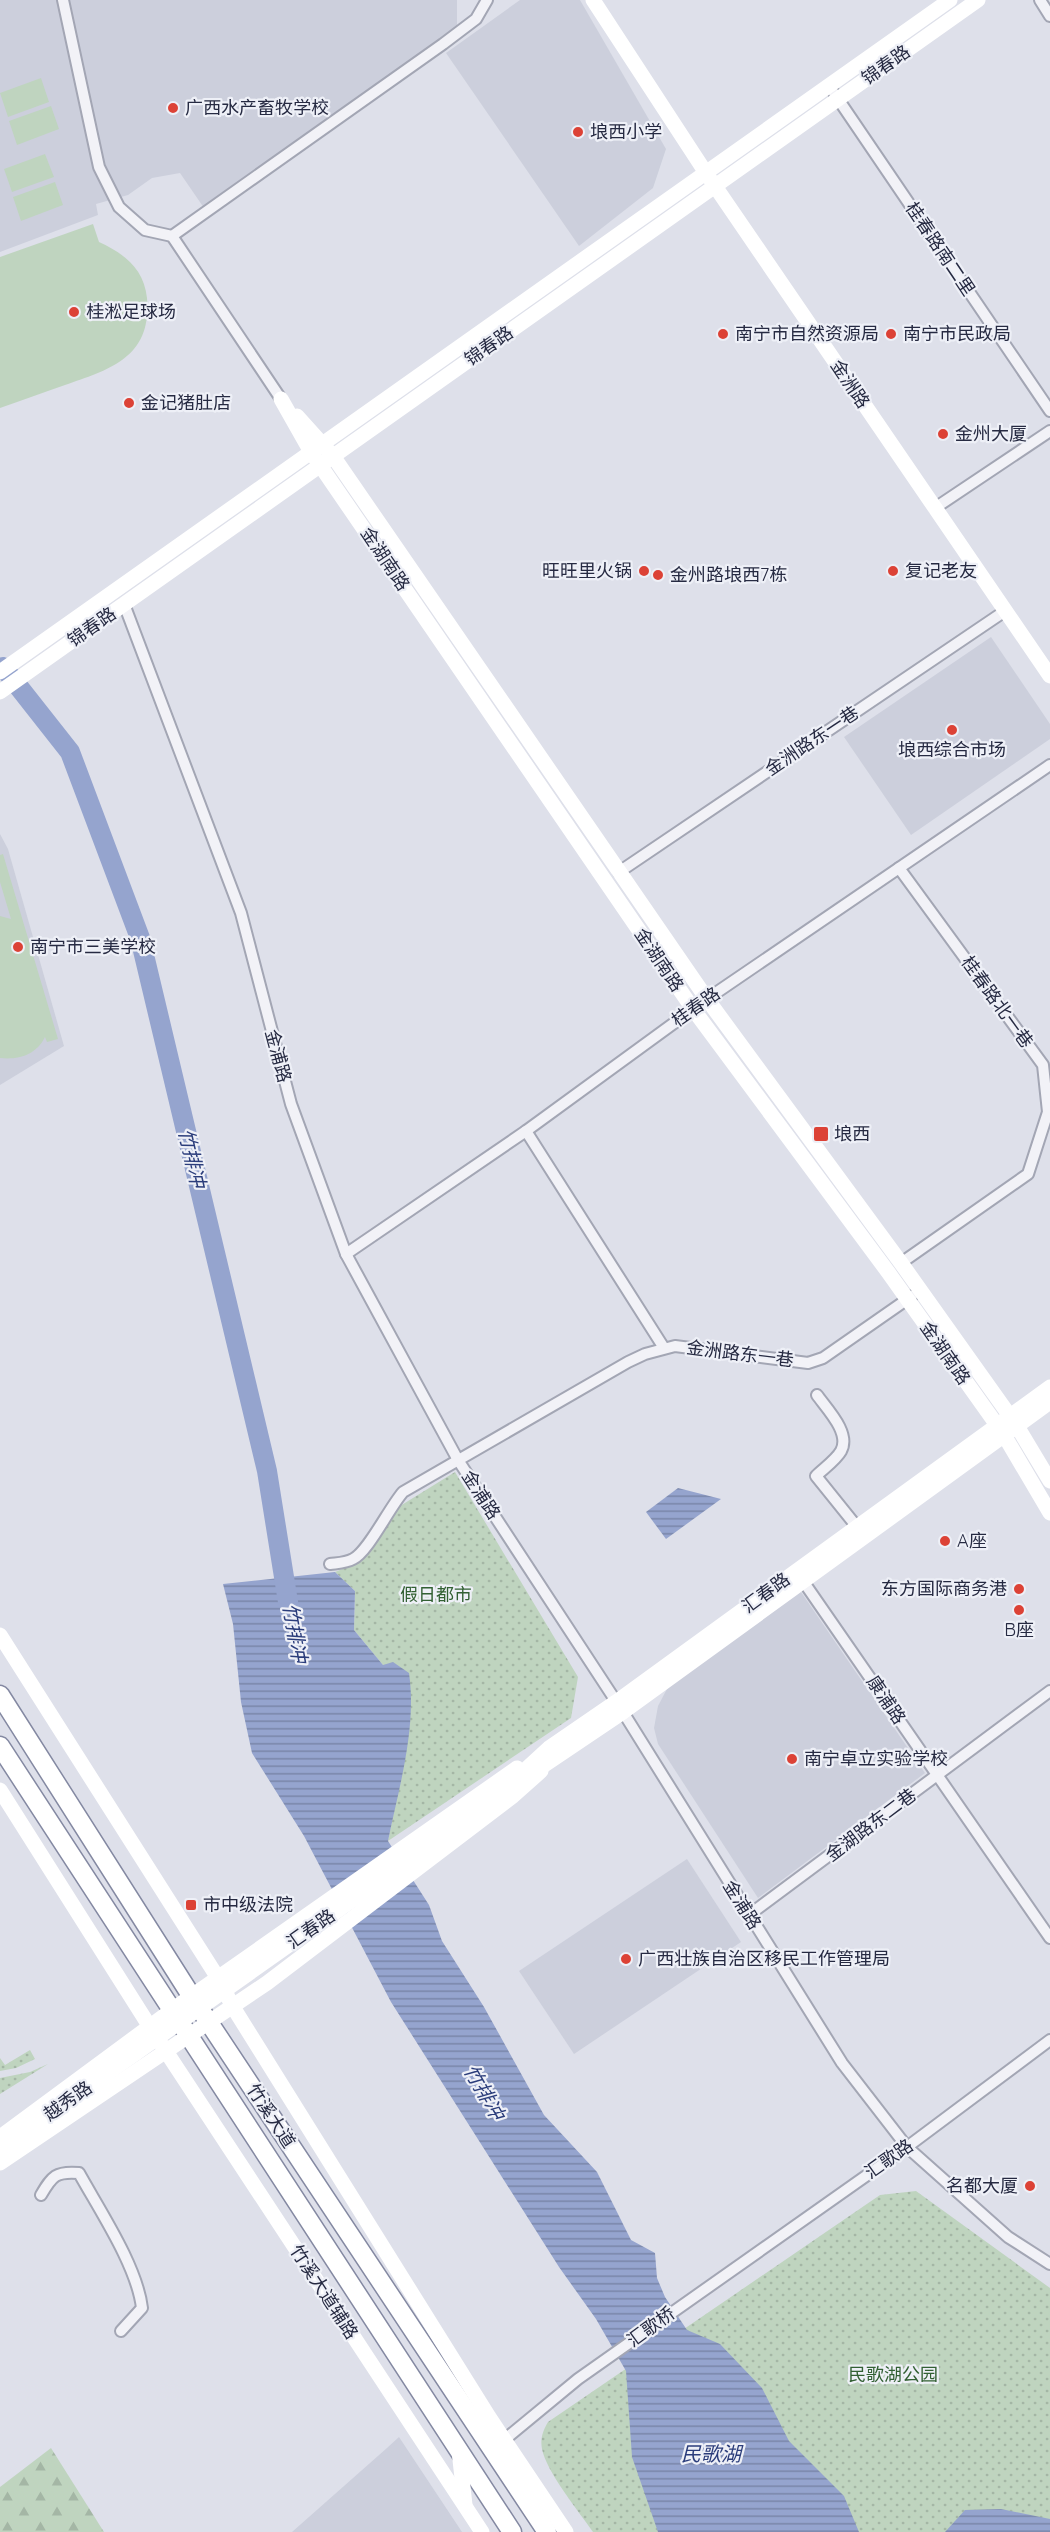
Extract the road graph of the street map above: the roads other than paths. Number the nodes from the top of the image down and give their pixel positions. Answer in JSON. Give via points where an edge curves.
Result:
{"nodes":[{"id":1,"x":63,"y":0,"type":"edge"},
{"id":2,"x":487,"y":0,"type":"edge"},
{"id":3,"x":593,"y":0,"type":"edge"},
{"id":4,"x":950,"y":0,"type":"edge"},
{"id":5,"x":978,"y":0,"type":"edge"},
{"id":6,"x":1040,"y":0,"type":"edge"},
{"id":7,"x":1050,"y":16,"type":"edge"},
{"id":8,"x":829,"y":86,"type":"junction"},
{"id":9,"x":838,"y":99,"type":"junction"},
{"id":10,"x":706,"y":173,"type":"junction"},
{"id":11,"x":715,"y":186,"type":"junction"},
{"id":12,"x":172,"y":236,"type":"junction"},
{"id":13,"x":281,"y":399,"type":"joint"},
{"id":14,"x":1050,"y":411,"type":"edge"},
{"id":15,"x":1050,"y":431,"type":"edge"},
{"id":16,"x":317,"y":448,"type":"junction"},
{"id":17,"x":326,"y":461,"type":"junction"},
{"id":18,"x":935,"y":508,"type":"junction"},
{"id":19,"x":124,"y":604,"type":"junction"},
{"id":20,"x":1005,"y":610,"type":"junction"},
{"id":21,"x":0,"y":672,"type":"edge"},
{"id":22,"x":1050,"y":676,"type":"edge"},
{"id":23,"x":0,"y":692,"type":"edge"},
{"id":24,"x":1050,"y":765,"type":"edge"},
{"id":25,"x":899,"y":868,"type":"junction"},
{"id":26,"x":619,"y":872,"type":"junction"},
{"id":27,"x":707,"y":999,"type":"junction"},
{"id":28,"x":693,"y":1010,"type":"junction"},
{"id":29,"x":1046,"y":1063,"type":"edge"},
{"id":30,"x":526,"y":1131,"type":"junction"},
{"id":31,"x":345,"y":1254,"type":"junction"},
{"id":32,"x":901,"y":1263,"type":"junction"},
{"id":33,"x":913,"y":1295,"type":"junction"},
{"id":34,"x":664,"y":1348,"type":"junction"},
{"id":35,"x":1050,"y":1387,"type":"edge"},
{"id":36,"x":817,"y":1395,"type":"dead end"},
{"id":37,"x":1050,"y":1402,"type":"edge"},
{"id":38,"x":1007,"y":1426,"type":"junction"},
{"id":39,"x":458,"y":1460,"type":"junction"},
{"id":40,"x":1050,"y":1481,"type":"edge"},
{"id":41,"x":1050,"y":1513,"type":"edge"},
{"id":42,"x":857,"y":1527,"type":"junction"},
{"id":43,"x":330,"y":1564,"type":"dead end"},
{"id":44,"x":803,"y":1581,"type":"junction"},
{"id":45,"x":0,"y":1635,"type":"edge"},
{"id":46,"x":1050,"y":1691,"type":"edge"},
{"id":47,"x":0,"y":1695,"type":"edge"},
{"id":48,"x":619,"y":1707,"type":"junction"},
{"id":49,"x":0,"y":1746,"type":"edge"},
{"id":50,"x":553,"y":1753,"type":"junction"},
{"id":51,"x":937,"y":1775,"type":"junction"},
{"id":52,"x":0,"y":1790,"type":"edge"},
{"id":53,"x":749,"y":1915,"type":"junction"},
{"id":54,"x":1050,"y":1938,"type":"edge"},
{"id":55,"x":218,"y":1978,"type":"junction"},
{"id":56,"x":192,"y":1996,"type":"junction"},
{"id":57,"x":233,"y":2007,"type":"junction"},
{"id":58,"x":172,"y":2010,"type":"junction"},
{"id":59,"x":209,"y":2022,"type":"junction"},
{"id":60,"x":150,"y":2027,"type":"junction"},
{"id":61,"x":191,"y":2036,"type":"junction"},
{"id":62,"x":1050,"y":2040,"type":"edge"},
{"id":63,"x":166,"y":2052,"type":"junction"},
{"id":64,"x":136,"y":2053,"type":"joint"},
{"id":65,"x":0,"y":2137,"type":"edge"},
{"id":66,"x":907,"y":2147,"type":"junction"},
{"id":67,"x":0,"y":2149,"type":"edge"},
{"id":68,"x":0,"y":2163,"type":"edge"},
{"id":69,"x":41,"y":2196,"type":"dead end"},
{"id":70,"x":1050,"y":2264,"type":"edge"},
{"id":71,"x":724,"y":2275,"type":"joint"},
{"id":72,"x":121,"y":2331,"type":"dead end"},
{"id":73,"x":489,"y":2417,"type":"junction"},
{"id":74,"x":504,"y":2439,"type":"junction"},
{"id":75,"x":459,"y":2451,"type":"junction"},
{"id":76,"x":513,"y":2480,"type":"junction"},
{"id":77,"x":465,"y":2508,"type":"junction"},
{"id":78,"x":482,"y":2532,"type":"edge"},
{"id":79,"x":512,"y":2532,"type":"edge"},
{"id":80,"x":547,"y":2532,"type":"edge"},
{"id":81,"x":566,"y":2532,"type":"edge"}],
"edges":[{"from":1,"to":12,"type":"street","via":[[99,167],[119,207],[145,230]]},
{"from":2,"to":12,"type":"street","via":[[476,19],[443,44]]},
{"from":3,"to":10,"type":"main road","name":"金洲路"},
{"from":4,"to":8,"type":"main road","name":"锦春路"},
{"from":5,"to":9,"type":"main road","name":"锦春路"},
{"from":6,"to":7,"type":"street"},
{"from":8,"to":9,"type":"street","name":"桂春路南二里"},
{"from":8,"to":10,"type":"main road","name":"锦春路"},
{"from":9,"to":11,"type":"main road","name":"锦春路"},
{"from":9,"to":14,"type":"street","name":"桂春路南二里"},
{"from":10,"to":11,"type":"main road","name":"金洲路"},
{"from":10,"to":16,"type":"main road","name":"锦春路"},
{"from":11,"to":17,"type":"main road","name":"锦春路"},
{"from":11,"to":18,"type":"main road","name":"金洲路"},
{"from":12,"to":13,"type":"street","name":"金湖南路"},
{"from":13,"to":16,"type":"main road","name":"金湖南路"},
{"from":15,"to":18,"type":"street"},
{"from":16,"to":17,"type":"main road","name":"金湖南路"},
{"from":16,"to":21,"type":"main road","name":"锦春路"},
{"from":17,"to":19,"type":"main road","name":"锦春路"},
{"from":17,"to":26,"type":"main road","name":"金湖南路"},
{"from":17,"to":28,"type":"main road","name":"金湖南路"},
{"from":18,"to":20,"type":"main road","name":"金洲路"},
{"from":19,"to":23,"type":"main road","name":"锦春路"},
{"from":19,"to":31,"type":"street","name":"金浦路","via":[[241,913],[291,1104]]},
{"from":20,"to":22,"type":"main road","name":"金洲路"},
{"from":20,"to":26,"type":"street","name":"金洲路东一巷"},
{"from":24,"to":25,"type":"street","name":"桂春路"},
{"from":25,"to":27,"type":"street","name":"桂春路"},
{"from":25,"to":29,"type":"street","name":"桂春路北一巷"},
{"from":26,"to":27,"type":"main road","name":"金湖南路"},
{"from":27,"to":28,"type":"street","name":"桂春路"},
{"from":27,"to":32,"type":"main road","name":"金湖南路"},
{"from":28,"to":30,"type":"street","name":"桂春路"},
{"from":28,"to":33,"type":"main road","name":"金湖南路"},
{"from":29,"to":32,"type":"street","name":"桂春路北一巷","via":[[1048,1112],[1028,1174]]},
{"from":30,"to":31,"type":"street","name":"桂春路"},
{"from":30,"to":34,"type":"street"},
{"from":31,"to":39,"type":"street","name":"金浦路"},
{"from":32,"to":33,"type":"main road","name":"金湖南路"},
{"from":33,"to":34,"type":"street","name":"金洲路东一巷","via":[[823,1358],[808,1363],[689,1347]]},
{"from":33,"to":38,"type":"main road","name":"金湖南路"},
{"from":34,"to":39,"type":"street","name":"金洲路东一巷","via":[[628,1362]]},
{"from":35,"to":38,"type":"main road","name":"汇春路"},
{"from":36,"to":42,"type":"street","via":[[838,1425],[843,1440],[841,1452],[816,1476]]},
{"from":37,"to":38,"type":"main road","name":"汇春路"},
{"from":38,"to":40,"type":"main road","name":"金湖南路"},
{"from":38,"to":41,"type":"main road","name":"金湖南路"},
{"from":38,"to":42,"type":"main road","name":"汇春路"},
{"from":38,"to":44,"type":"main road","name":"汇春路"},
{"from":39,"to":43,"type":"street","name":"金洲路东一巷","via":[[403,1492],[361,1553],[352,1560]]},
{"from":39,"to":48,"type":"street","name":"金浦路"},
{"from":42,"to":48,"type":"main road","name":"汇春路"},
{"from":44,"to":48,"type":"main road","name":"汇春路"},
{"from":44,"to":51,"type":"street","name":"康浦路"},
{"from":45,"to":55,"type":"main road"},
{"from":46,"to":51,"type":"street","name":"金湖路东二巷"},
{"from":47,"to":56,"type":"highway","name":"竹溪大道"},
{"from":48,"to":50,"type":"main road","name":"汇春路"},
{"from":48,"to":53,"type":"street","name":"金浦路"},
{"from":49,"to":58,"type":"highway","name":"竹溪大道"},
{"from":50,"to":55,"type":"main road","via":[[502,1777]]},
{"from":50,"to":57,"type":"main road","via":[[513,1796]]},
{"from":50,"to":64,"type":"main road","name":"汇春路","bridge":true,"via":[[487,1805]]},
{"from":51,"to":53,"type":"street","name":"金湖路东二巷"},
{"from":51,"to":54,"type":"street","name":"康浦路"},
{"from":52,"to":60,"type":"main road","name":"竹溪大道辅路"},
{"from":53,"to":66,"type":"street","name":"金浦路","via":[[842,2063]]},
{"from":55,"to":56,"type":"main road"},
{"from":55,"to":57,"type":"main road"},
{"from":56,"to":58,"type":"main road"},
{"from":56,"to":59,"type":"highway","name":"竹溪大道"},
{"from":57,"to":59,"type":"main road"},
{"from":57,"to":73,"type":"main road"},
{"from":58,"to":60,"type":"main road"},
{"from":58,"to":61,"type":"highway","name":"竹溪大道"},
{"from":59,"to":61,"type":"main road"},
{"from":59,"to":76,"type":"highway","name":"竹溪大道"},
{"from":60,"to":63,"type":"main road","name":"竹溪大道辅路"},
{"from":60,"to":65,"type":"main road"},
{"from":61,"to":63,"type":"main road"},
{"from":61,"to":75,"type":"highway","name":"竹溪大道"},
{"from":62,"to":66,"type":"street","name":"汇歌路"},
{"from":63,"to":68,"type":"main road"},
{"from":63,"to":77,"type":"main road","name":"竹溪大道辅路"},
{"from":64,"to":67,"type":"main road","name":"越秀路"},
{"from":66,"to":70,"type":"street","name":"金浦路","via":[[1008,2237]]},
{"from":66,"to":71,"type":"street","name":"汇歌路"},
{"from":69,"to":72,"type":"street","via":[[51,2178],[65,2171],[79,2173],[140,2291],[142,2308]]},
{"from":71,"to":74,"type":"street","name":"汇歌桥","via":[[578,2379]]},
{"from":73,"to":74,"type":"main road"},
{"from":73,"to":76,"type":"main road"},
{"from":74,"to":81,"type":"main road"},
{"from":75,"to":77,"type":"main road"},
{"from":75,"to":79,"type":"highway","name":"竹溪大道"},
{"from":76,"to":80,"type":"highway","name":"竹溪大道"},
{"from":77,"to":78,"type":"main road","name":"竹溪大道辅路"}]}
